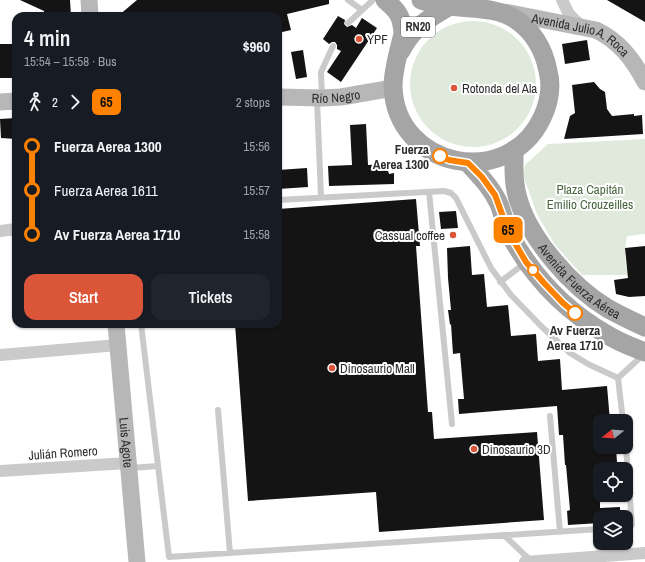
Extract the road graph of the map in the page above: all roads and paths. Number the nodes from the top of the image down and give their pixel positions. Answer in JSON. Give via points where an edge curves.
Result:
{"nodes":[{"id":1,"x":89,"y":0,"type":"edge"},
{"id":2,"x":348,"y":0,"type":"edge"},
{"id":3,"x":372,"y":0,"type":"edge"},
{"id":4,"x":385,"y":0,"type":"edge"},
{"id":5,"x":421,"y":0,"type":"edge"},
{"id":6,"x":561,"y":0,"type":"edge"},
{"id":7,"x":454,"y":4,"type":"edge"},
{"id":8,"x":362,"y":10,"type":"junction"},
{"id":9,"x":500,"y":11,"type":"junction"},
{"id":10,"x":90,"y":12,"type":"edge"},
{"id":11,"x":544,"y":19,"type":"junction"},
{"id":12,"x":348,"y":22,"type":"dead end"},
{"id":13,"x":583,"y":27,"type":"junction"},
{"id":14,"x":333,"y":46,"type":"dead end"},
{"id":15,"x":397,"y":59,"type":"junction"},
{"id":16,"x":645,"y":81,"type":"edge"},
{"id":17,"x":393,"y":88,"type":"junction"},
{"id":18,"x":282,"y":97,"type":"edge"},
{"id":19,"x":320,"y":98,"type":"junction"},
{"id":20,"x":12,"y":101,"type":"edge"},
{"id":21,"x":0,"y":102,"type":"edge"},
{"id":22,"x":514,"y":150,"type":"junction"},
{"id":23,"x":468,"y":163,"type":"junction"},
{"id":24,"x":429,"y":192,"type":"junction"},
{"id":25,"x":321,"y":197,"type":"junction"},
{"id":26,"x":282,"y":200,"type":"edge"},
{"id":27,"x":12,"y":230,"type":"edge"},
{"id":28,"x":0,"y":231,"type":"edge"},
{"id":29,"x":526,"y":262,"type":"junction"},
{"id":30,"x":500,"y":282,"type":"junction"},
{"id":31,"x":645,"y":327,"type":"edge"},
{"id":32,"x":116,"y":328,"type":"edge"},
{"id":33,"x":141,"y":328,"type":"edge"},
{"id":34,"x":118,"y":346,"type":"junction"},
{"id":35,"x":645,"y":353,"type":"edge"},
{"id":36,"x":0,"y":355,"type":"edge"},
{"id":37,"x":618,"y":378,"type":"junction"},
{"id":38,"x":218,"y":410,"type":"dead end"},
{"id":39,"x":622,"y":414,"type":"edge"},
{"id":40,"x":550,"y":416,"type":"dead end"},
{"id":41,"x":452,"y":424,"type":"dead end"},
{"id":42,"x":627,"y":454,"type":"edge"},
{"id":43,"x":128,"y":465,"type":"junction"},
{"id":44,"x":158,"y":466,"type":"junction"},
{"id":45,"x":0,"y":471,"type":"edge"},
{"id":46,"x":631,"y":510,"type":"edge"},
{"id":47,"x":593,"y":530,"type":"edge"},
{"id":48,"x":560,"y":532,"type":"junction"},
{"id":49,"x":504,"y":535,"type":"junction"},
{"id":50,"x":608,"y":550,"type":"edge"},
{"id":51,"x":230,"y":553,"type":"junction"},
{"id":52,"x":645,"y":553,"type":"edge"},
{"id":53,"x":604,"y":556,"type":"junction"},
{"id":54,"x":623,"y":558,"type":"edge"},
{"id":55,"x":137,"y":562,"type":"edge"},
{"id":56,"x":525,"y":562,"type":"edge"},
{"id":57,"x":532,"y":562,"type":"edge"}],
"edges":[{"from":1,"to":10,"type":"main road"},
{"from":2,"to":8,"type":"lane"},
{"from":3,"to":8,"type":"lane"},
{"from":4,"to":15,"type":"main road","name":"Avenida Julio A. Roca","number":"RN20","via":[[399,14],[402,27],[403,34]]},
{"from":5,"to":7,"type":"main road","name":"Avenida Julio A. Roca","number":"RN20"},
{"from":6,"to":11,"type":"street","via":[[554,12]]},
{"from":6,"to":13,"type":"street","via":[[569,14]]},
{"from":7,"to":9,"type":"main road","name":"Avenida Julio A. Roca","number":"RN20"},
{"from":7,"to":15,"type":"main road","name":"Avenida Julio A. Roca","number":"RN20","via":[[420,25],[406,41]]},
{"from":8,"to":12,"type":"lane"},
{"from":9,"to":11,"type":"main road","name":"Avenida Julio A. Roca"},
{"from":9,"to":22,"type":"main road","name":"Avenida Julio A. Roca","number":"RN20","via":[[528,30],[539,44],[549,76],[546,110],[528,140]]},
{"from":11,"to":13,"type":"main road","name":"Avenida Julio A. Roca"},
{"from":13,"to":16,"type":"main road","name":"Avenida Julio A. Roca","via":[[596,30],[617,43],[636,65]]},
{"from":14,"to":19,"type":"lane","via":[[321,72]]},
{"from":15,"to":17,"type":"main road","name":"Avenida Julio A. Roca","number":"RN20"},
{"from":17,"to":19,"type":"main road","name":"Río Negro"},
{"from":17,"to":23,"type":"main road","name":"Avenida Julio A. Roca","number":"RN20","via":[[404,125],[416,140],[449,160]]},
{"from":18,"to":19,"type":"main road","name":"Río Negro"},
{"from":19,"to":25,"type":"lane"},
{"from":20,"to":21,"type":"main road"},
{"from":22,"to":23,"type":"main road","name":"Avenida Julio A. Roca","number":"RN20","via":[[492,160]]},
{"from":22,"to":31,"type":"main road","name":"Avenida Fuerza Aérea","via":[[518,201],[532,232],[582,290],[606,308]]},
{"from":23,"to":29,"type":"main road","name":"Avenida Fuerza Aérea","via":[[495,195],[509,233]]},
{"from":24,"to":25,"type":"lane"},
{"from":24,"to":30,"type":"lane","via":[[444,191],[456,198]]},
{"from":24,"to":41,"type":"lane"},
{"from":25,"to":26,"type":"lane"},
{"from":27,"to":28,"type":"street"},
{"from":29,"to":30,"type":"lane"},
{"from":29,"to":35,"type":"main road","name":"Avenida Fuerza Aérea","via":[[548,288],[575,313],[607,335]]},
{"from":30,"to":37,"type":"lane","via":[[570,353]]},
{"from":32,"to":34,"type":"main road","name":"Luis Agote"},
{"from":33,"to":44,"type":"lane"},
{"from":34,"to":36,"type":"street"},
{"from":34,"to":43,"type":"main road","name":"Luis Agote"},
{"from":35,"to":37,"type":"lane"},
{"from":37,"to":39,"type":"lane"},
{"from":38,"to":51,"type":"lane"},
{"from":40,"to":48,"type":"lane"},
{"from":42,"to":46,"type":"lane"},
{"from":43,"to":44,"type":"lane"},
{"from":43,"to":45,"type":"street","name":"Julián Romero"},
{"from":43,"to":55,"type":"main road","name":"Luis Agote"},
{"from":44,"to":51,"type":"lane","via":[[169,557]]},
{"from":47,"to":48,"type":"lane"},
{"from":48,"to":49,"type":"lane"},
{"from":49,"to":51,"type":"lane"},
{"from":49,"to":57,"type":"lane"},
{"from":50,"to":53,"type":"lane"},
{"from":52,"to":54,"type":"street"},
{"from":53,"to":54,"type":"street"},
{"from":53,"to":57,"type":"street"},
{"from":56,"to":57,"type":"street"}]}
